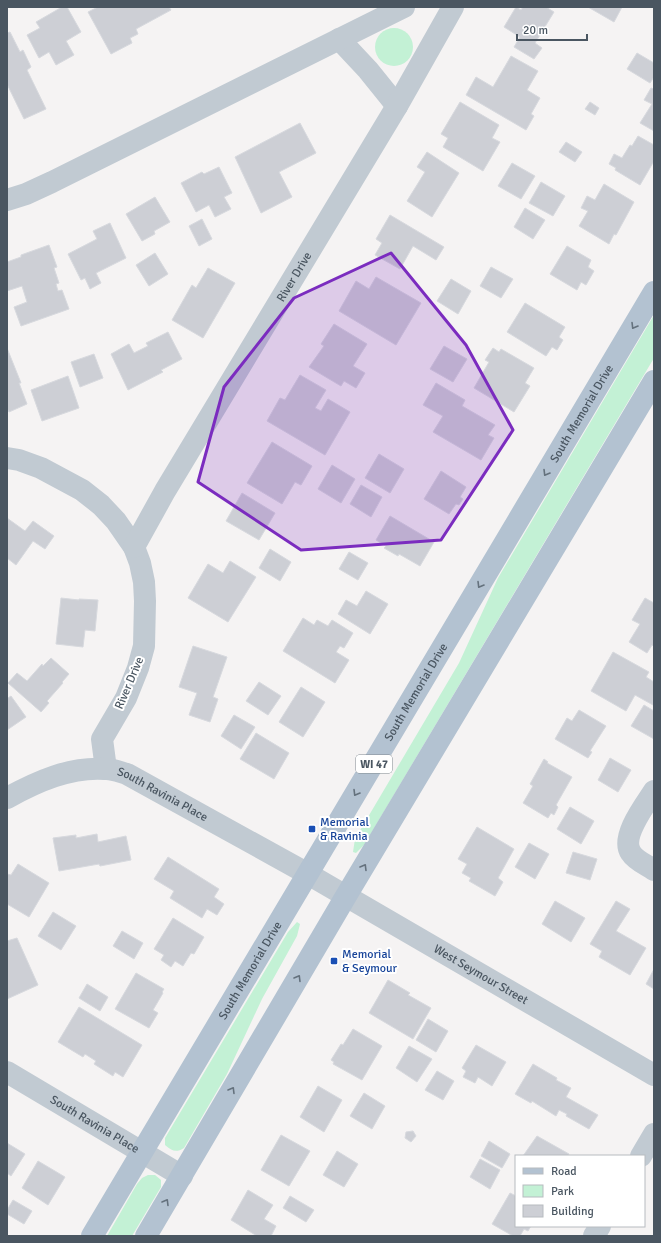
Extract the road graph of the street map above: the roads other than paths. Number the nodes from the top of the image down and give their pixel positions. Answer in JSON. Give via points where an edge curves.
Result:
{"nodes":[{"id":1,"x":404,"y":7,"type":"edge"},
{"id":2,"x":454,"y":7,"type":"edge"},
{"id":3,"x":339,"y":39,"type":"junction"},
{"id":4,"x":396,"y":106,"type":"junction"},
{"id":5,"x":7,"y":200,"type":"edge"},
{"id":6,"x":654,"y":292,"type":"edge"},
{"id":7,"x":654,"y":381,"type":"edge"},
{"id":8,"x":7,"y":458,"type":"edge"},
{"id":9,"x":134,"y":547,"type":"junction"},
{"id":10,"x":106,"y":768,"type":"junction"},
{"id":11,"x":654,"y":790,"type":"edge"},
{"id":12,"x":7,"y":798,"type":"edge"},
{"id":13,"x":654,"y":870,"type":"edge"},
{"id":14,"x":308,"y":874,"type":"junction"},
{"id":15,"x":346,"y":896,"type":"junction"},
{"id":16,"x":7,"y":1072,"type":"edge"},
{"id":17,"x":654,"y":1075,"type":"edge"},
{"id":18,"x":654,"y":1134,"type":"edge"},
{"id":19,"x":142,"y":1151,"type":"junction"},
{"id":20,"x":642,"y":1155,"type":"edge"},
{"id":21,"x":182,"y":1176,"type":"junction"},
{"id":22,"x":599,"y":1227,"type":"edge"},
{"id":23,"x":92,"y":1236,"type":"edge"},
{"id":24,"x":146,"y":1236,"type":"edge"},
{"id":25,"x":594,"y":1236,"type":"edge"}],
"edges":[{"from":1,"to":3,"type":"street"},
{"from":2,"to":4,"type":"street","name":"River Drive"},
{"from":3,"to":4,"type":"street","via":[[368,70]]},
{"from":3,"to":5,"type":"street","via":[[52,182]]},
{"from":4,"to":9,"type":"street","name":"River Drive"},
{"from":6,"to":14,"type":"main road","name":"South Memorial Drive","number":"WI 47","one_way":true},
{"from":15,"to":7,"type":"main road","one_way":true},
{"from":8,"to":9,"type":"street","name":"River Drive","via":[[41,468],[82,490],[116,521]]},
{"from":9,"to":10,"type":"street","name":"River Drive","via":[[144,582],[144,646],[126,698],[102,739]]},
{"from":10,"to":12,"type":"street","name":"South Ravinia Place","via":[[62,774]]},
{"from":10,"to":14,"type":"street","name":"South Ravinia Place","via":[[146,783]]},
{"from":11,"to":13,"type":"street","via":[[632,828],[628,846],[631,854]]},
{"from":14,"to":15,"type":"street","name":"West Seymour Street"},
{"from":14,"to":19,"type":"main road","name":"South Memorial Drive","number":"WI 47"},
{"from":15,"to":17,"type":"street","name":"West Seymour Street"},
{"from":21,"to":15,"type":"main road","one_way":true},
{"from":16,"to":19,"type":"street","name":"South Ravinia Place"},
{"from":18,"to":20,"type":"street"},
{"from":19,"to":21,"type":"street","name":"South Ravinia Place"},
{"from":19,"to":23,"type":"main road","name":"South Memorial Drive","number":"WI 47"},
{"from":24,"to":21,"type":"main road","one_way":true},
{"from":22,"to":25,"type":"street"}]}
